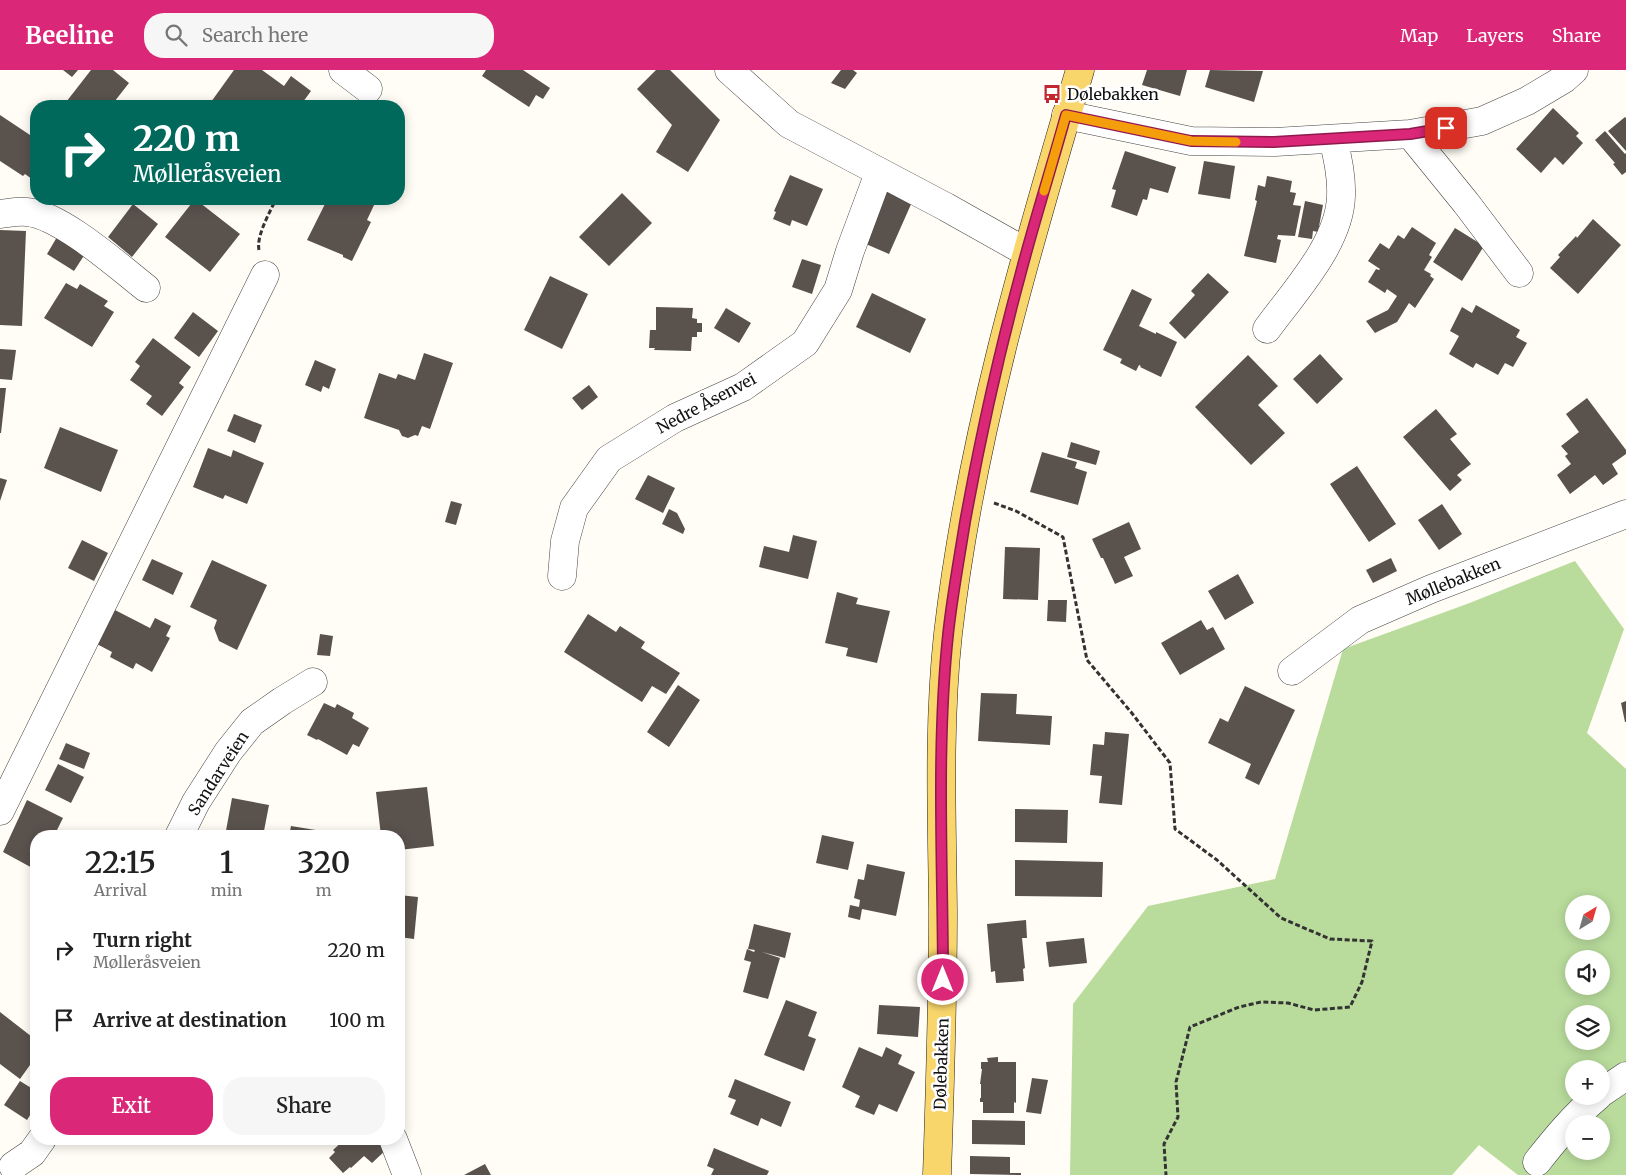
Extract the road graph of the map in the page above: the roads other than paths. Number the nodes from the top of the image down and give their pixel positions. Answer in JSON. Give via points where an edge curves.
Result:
{"nodes":[{"id":1,"x":343,"y":70,"type":"edge"},
{"id":2,"x":729,"y":70,"type":"edge"},
{"id":3,"x":1080,"y":70,"type":"edge"},
{"id":4,"x":1574,"y":70,"type":"edge"},
{"id":5,"x":368,"y":90,"type":"dead end"},
{"id":6,"x":1066,"y":115,"type":"junction"},
{"id":7,"x":1410,"y":134,"type":"junction"},
{"id":8,"x":1334,"y":138,"type":"junction"},
{"id":9,"x":879,"y":173,"type":"junction"},
{"id":10,"x":0,"y":214,"type":"edge"},
{"id":11,"x":1026,"y":252,"type":"junction"},
{"id":12,"x":1519,"y":273,"type":"dead end"},
{"id":13,"x":264,"y":276,"type":"road end"},
{"id":14,"x":146,"y":288,"type":"dead end"},
{"id":15,"x":1267,"y":329,"type":"dead end"},
{"id":16,"x":1626,"y":514,"type":"edge"},
{"id":17,"x":562,"y":576,"type":"dead end"},
{"id":18,"x":1292,"y":670,"type":"dead end"},
{"id":19,"x":313,"y":682,"type":"dead end"},
{"id":20,"x":0,"y":811,"type":"edge"},
{"id":21,"x":182,"y":830,"type":"edge"},
{"id":22,"x":1626,"y":1076,"type":"edge"},
{"id":23,"x":1610,"y":1088,"type":"edge"},
{"id":24,"x":1587,"y":1105,"type":"edge"},
{"id":25,"x":38,"y":1145,"type":"edge"},
{"id":26,"x":395,"y":1145,"type":"edge"},
{"id":27,"x":1537,"y":1162,"type":"dead end"},
{"id":28,"x":12,"y":1165,"type":"edge"},
{"id":29,"x":407,"y":1175,"type":"edge"},
{"id":30,"x":937,"y":1175,"type":"edge"}],
"edges":[{"from":1,"to":5,"type":"street"},
{"from":2,"to":9,"type":"street","via":[[789,124]]},
{"from":3,"to":6,"type":"main road","name":"Dølebakken"},
{"from":4,"to":7,"type":"street","via":[[1527,101],[1482,122]]},
{"from":6,"to":8,"type":"street","via":[[1191,141],[1274,142]]},
{"from":6,"to":11,"type":"main road","name":"Dølebakken"},
{"from":7,"to":8,"type":"street"},
{"from":7,"to":12,"type":"street"},
{"from":8,"to":15,"type":"street","via":[[1341,197],[1337,222],[1325,250]]},
{"from":9,"to":11,"type":"street"},
{"from":9,"to":17,"type":"street","name":"Nedre Åsenvei","via":[[838,290],[805,343],[743,387],[675,418],[609,458],[574,508],[565,542]]},
{"from":10,"to":14,"type":"street","via":[[27,212],[46,217],[70,230]]},
{"from":11,"to":30,"type":"main road","name":"Dølebakken","via":[[996,368],[970,494],[952,607],[942,758],[943,998]]},
{"from":13,"to":20,"type":"street"},
{"from":16,"to":18,"type":"street","name":"Møllebakken","via":[[1431,589],[1360,620]]},
{"from":19,"to":21,"type":"street","name":"Sandarveien","via":[[252,722],[228,752]]},
{"from":22,"to":23,"type":"street"},
{"from":24,"to":27,"type":"street","via":[[1561,1130]]},
{"from":25,"to":28,"type":"street","via":[[32,1153]]},
{"from":26,"to":29,"type":"street"}]}
